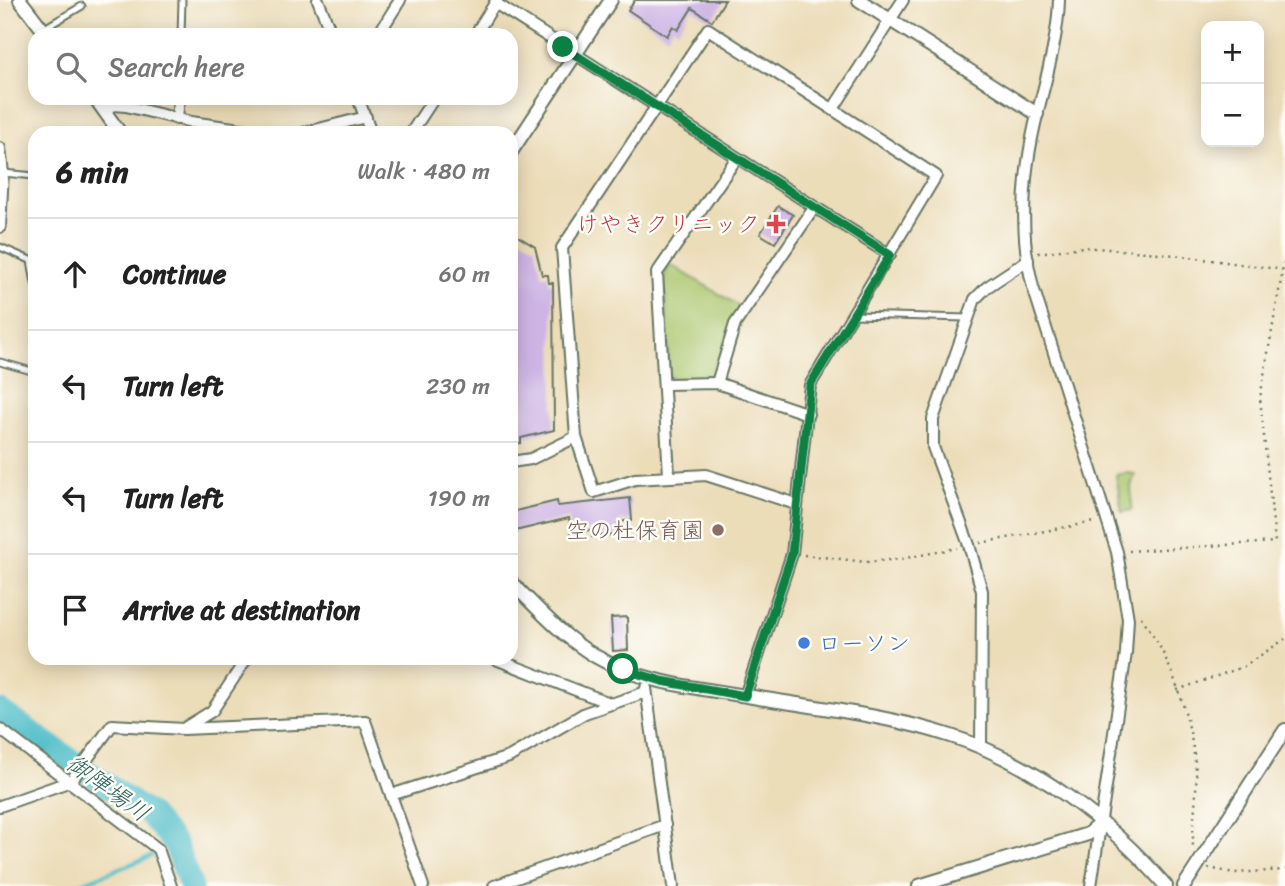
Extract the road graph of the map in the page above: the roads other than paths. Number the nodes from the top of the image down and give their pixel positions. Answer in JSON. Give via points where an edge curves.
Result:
{"nodes":[{"id":1,"x":20,"y":0,"type":"edge"},
{"id":2,"x":182,"y":0,"type":"edge"},
{"id":3,"x":318,"y":0,"type":"edge"},
{"id":4,"x":400,"y":0,"type":"edge"},
{"id":5,"x":611,"y":0,"type":"edge"},
{"id":6,"x":859,"y":0,"type":"edge"},
{"id":7,"x":903,"y":0,"type":"edge"},
{"id":8,"x":496,"y":1,"type":"edge"},
{"id":9,"x":1056,"y":2,"type":"edge"},
{"id":10,"x":82,"y":6,"type":"dead end"},
{"id":11,"x":891,"y":20,"type":"junction"},
{"id":12,"x":42,"y":28,"type":"edge"},
{"id":13,"x":51,"y":28,"type":"edge"},
{"id":14,"x":181,"y":28,"type":"edge"},
{"id":15,"x":329,"y":28,"type":"edge"},
{"id":16,"x":382,"y":28,"type":"edge"},
{"id":17,"x":479,"y":28,"type":"edge"},
{"id":18,"x":575,"y":54,"type":"junction"},
{"id":19,"x":100,"y":105,"type":"edge"},
{"id":20,"x":178,"y":105,"type":"edge"},
{"id":21,"x":361,"y":105,"type":"edge"},
{"id":22,"x":429,"y":105,"type":"edge"},
{"id":23,"x":658,"y":106,"type":"junction"},
{"id":24,"x":833,"y":109,"type":"junction"},
{"id":25,"x":105,"y":111,"type":"junction"},
{"id":26,"x":1037,"y":114,"type":"junction"},
{"id":27,"x":366,"y":117,"type":"junction"},
{"id":28,"x":177,"y":119,"type":"junction"},
{"id":29,"x":115,"y":126,"type":"edge"},
{"id":30,"x":223,"y":126,"type":"edge"},
{"id":31,"x":331,"y":126,"type":"edge"},
{"id":32,"x":369,"y":126,"type":"edge"},
{"id":33,"x":416,"y":126,"type":"edge"},
{"id":34,"x":518,"y":141,"type":"edge"},
{"id":35,"x":0,"y":148,"type":"edge"},
{"id":36,"x":736,"y":159,"type":"junction"},
{"id":37,"x":3,"y":173,"type":"junction"},
{"id":38,"x":28,"y":175,"type":"edge"},
{"id":39,"x":814,"y":208,"type":"junction"},
{"id":40,"x":0,"y":227,"type":"edge"},
{"id":41,"x":0,"y":247,"type":"edge"},
{"id":42,"x":890,"y":255,"type":"junction"},
{"id":43,"x":28,"y":259,"type":"edge"},
{"id":44,"x":1027,"y":260,"type":"junction"},
{"id":45,"x":852,"y":315,"type":"junction"},
{"id":46,"x":967,"y":318,"type":"junction"},
{"id":47,"x":0,"y":362,"type":"edge"},
{"id":48,"x":28,"y":370,"type":"edge"},
{"id":49,"x":717,"y":383,"type":"junction"},
{"id":50,"x":666,"y":384,"type":"junction"},
{"id":51,"x":808,"y":414,"type":"junction"},
{"id":52,"x":576,"y":437,"type":"junction"},
{"id":53,"x":518,"y":461,"type":"edge"},
{"id":54,"x":669,"y":475,"type":"junction"},
{"id":55,"x":796,"y":504,"type":"junction"},
{"id":56,"x":518,"y":589,"type":"edge"},
{"id":57,"x":242,"y":665,"type":"edge"},
{"id":58,"x":511,"y":665,"type":"edge"},
{"id":59,"x":644,"y":677,"type":"junction"},
{"id":60,"x":646,"y":692,"type":"junction"},
{"id":61,"x":745,"y":696,"type":"junction"},
{"id":62,"x":611,"y":704,"type":"junction"},
{"id":63,"x":0,"y":729,"type":"edge"},
{"id":64,"x":184,"y":729,"type":"junction"},
{"id":65,"x":1285,"y":730,"type":"edge"},
{"id":66,"x":981,"y":747,"type":"junction"},
{"id":67,"x":73,"y":779,"type":"junction"},
{"id":68,"x":391,"y":795,"type":"junction"},
{"id":69,"x":0,"y":806,"type":"edge"},
{"id":70,"x":1100,"y":822,"type":"junction"},
{"id":71,"x":665,"y":825,"type":"junction"},
{"id":72,"x":171,"y":886,"type":"edge"},
{"id":73,"x":423,"y":886,"type":"edge"},
{"id":74,"x":494,"y":886,"type":"edge"},
{"id":75,"x":673,"y":886,"type":"edge"},
{"id":76,"x":919,"y":886,"type":"edge"},
{"id":77,"x":1091,"y":886,"type":"edge"},
{"id":78,"x":1166,"y":886,"type":"edge"},
{"id":79,"x":1184,"y":886,"type":"edge"}],
"edges":[{"from":1,"to":12,"type":"street"},
{"from":2,"to":14,"type":"lane"},
{"from":3,"to":15,"type":"street"},
{"from":4,"to":16,"type":"street"},
{"from":5,"to":18,"type":"street"},
{"from":6,"to":11,"type":"street"},
{"from":7,"to":11,"type":"street"},
{"from":8,"to":17,"type":"street"},
{"from":8,"to":18,"type":"street"},
{"from":9,"to":26,"type":"street"},
{"from":10,"to":13,"type":"lane"},
{"from":11,"to":24,"type":"street"},
{"from":11,"to":26,"type":"street"},
{"from":18,"to":23,"type":"street"},
{"from":18,"to":34,"type":"street"},
{"from":19,"to":25,"type":"street"},
{"from":20,"to":28,"type":"street"},
{"from":21,"to":27,"type":"street"},
{"from":22,"to":33,"type":"street"},
{"from":23,"to":24,"type":"street","via":[[708,29]]},
{"from":23,"to":36,"type":"street"},
{"from":23,"to":52,"type":"street","via":[[562,248]]},
{"from":24,"to":42,"type":"street","via":[[936,176]]},
{"from":25,"to":28,"type":"street","via":[[113,105],[126,106]]},
{"from":25,"to":29,"type":"street"},
{"from":26,"to":44,"type":"street","via":[[1026,173]]},
{"from":27,"to":31,"type":"street"},
{"from":27,"to":32,"type":"street"},
{"from":28,"to":30,"type":"street"},
{"from":35,"to":37,"type":"street"},
{"from":36,"to":39,"type":"street"},
{"from":36,"to":50,"type":"street","via":[[657,274]]},
{"from":37,"to":38,"type":"lane"},
{"from":37,"to":40,"type":"street"},
{"from":39,"to":42,"type":"street"},
{"from":39,"to":49,"type":"street","via":[[735,324]]},
{"from":41,"to":43,"type":"lane"},
{"from":42,"to":45,"type":"street"},
{"from":44,"to":46,"type":"street","via":[[987,287],[975,299]]},
{"from":44,"to":70,"type":"street","via":[[1108,520],[1126,604],[1126,653]]},
{"from":45,"to":46,"type":"lane"},
{"from":45,"to":51,"type":"street","via":[[810,385]]},
{"from":46,"to":66,"type":"street","via":[[933,419],[933,446],[982,591]]},
{"from":47,"to":48,"type":"lane"},
{"from":49,"to":50,"type":"street"},
{"from":49,"to":51,"type":"street"},
{"from":50,"to":54,"type":"street"},
{"from":51,"to":55,"type":"street"},
{"from":52,"to":53,"type":"street"},
{"from":52,"to":54,"type":"street","via":[[594,492],[635,479]]},
{"from":54,"to":55,"type":"street","via":[[706,475]]},
{"from":55,"to":61,"type":"street","via":[[792,554]]},
{"from":56,"to":59,"type":"street","via":[[577,644]]},
{"from":57,"to":64,"type":"street","via":[[212,711]]},
{"from":58,"to":62,"type":"street"},
{"from":59,"to":60,"type":"street"},
{"from":59,"to":61,"type":"street"},
{"from":60,"to":62,"type":"street"},
{"from":60,"to":71,"type":"street"},
{"from":61,"to":66,"type":"street","via":[[897,722]]},
{"from":62,"to":68,"type":"street","via":[[585,713],[509,757]]},
{"from":63,"to":67,"type":"street"},
{"from":64,"to":67,"type":"street","via":[[112,725]]},
{"from":64,"to":68,"type":"street","via":[[365,721]]},
{"from":65,"to":79,"type":"street"},
{"from":66,"to":70,"type":"street","via":[[1044,782]]},
{"from":67,"to":69,"type":"street"},
{"from":67,"to":72,"type":"street","via":[[158,849]]},
{"from":68,"to":73,"type":"street"},
{"from":70,"to":76,"type":"street","via":[[1088,834]]},
{"from":70,"to":77,"type":"street"},
{"from":70,"to":78,"type":"street"},
{"from":71,"to":74,"type":"street"},
{"from":71,"to":75,"type":"street"}]}
